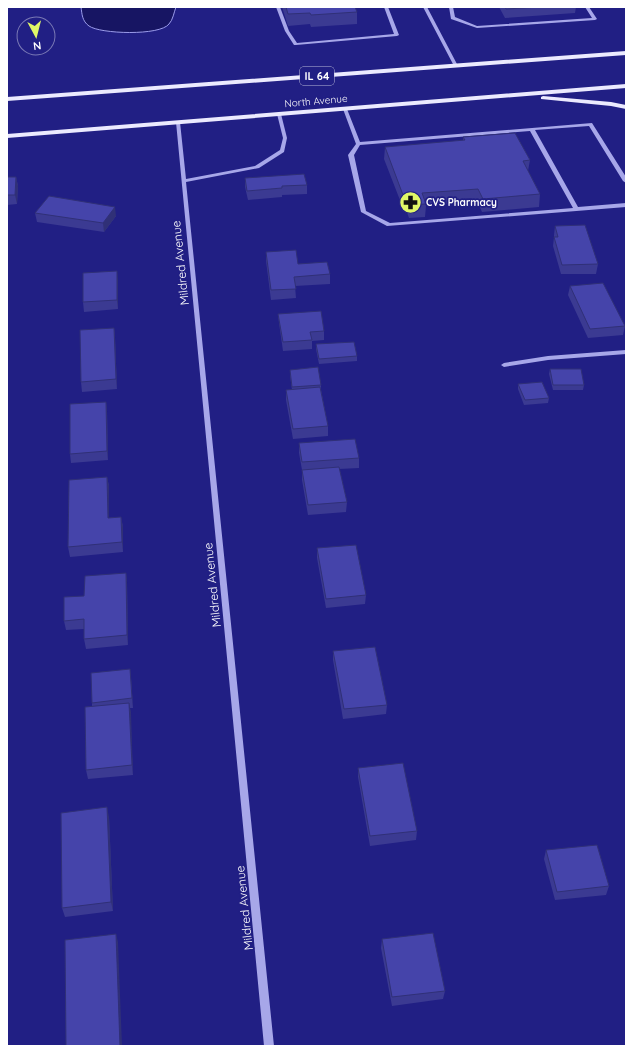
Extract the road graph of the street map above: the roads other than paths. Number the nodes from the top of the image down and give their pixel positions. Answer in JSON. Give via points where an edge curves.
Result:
{"nodes":[{"id":1,"x":278,"y":7,"type":"edge"},
{"id":2,"x":386,"y":7,"type":"edge"},
{"id":3,"x":425,"y":7,"type":"edge"},
{"id":4,"x":451,"y":7,"type":"edge"},
{"id":5,"x":587,"y":7,"type":"edge"},
{"id":6,"x":626,"y":53,"type":"edge"},
{"id":7,"x":456,"y":66,"type":"junction"},
{"id":8,"x":626,"y":86,"type":"edge"},
{"id":9,"x":518,"y":95,"type":"junction"},
{"id":10,"x":7,"y":99,"type":"edge"},
{"id":11,"x":626,"y":107,"type":"edge"},
{"id":12,"x":345,"y":109,"type":"junction"},
{"id":13,"x":279,"y":114,"type":"junction"},
{"id":14,"x":178,"y":122,"type":"junction"},
{"id":15,"x":532,"y":129,"type":"junction"},
{"id":16,"x":7,"y":136,"type":"edge"},
{"id":17,"x":358,"y":144,"type":"junction"},
{"id":18,"x":184,"y":181,"type":"junction"},
{"id":19,"x":626,"y":181,"type":"edge"},
{"id":20,"x":626,"y":205,"type":"edge"},
{"id":21,"x":576,"y":209,"type":"junction"},
{"id":22,"x":626,"y":352,"type":"edge"},
{"id":23,"x":504,"y":365,"type":"dead end"},
{"id":24,"x":268,"y":1046,"type":"edge"}],
"edges":[{"from":1,"to":2,"type":"street","via":[[287,31],[296,44],[397,35]]},
{"from":3,"to":7,"type":"street"},
{"from":4,"to":5,"type":"street","via":[[453,18],[477,27],[595,19]]},
{"from":6,"to":7,"type":"main road","number":"IL 64"},
{"from":7,"to":10,"type":"main road","number":"IL 64"},
{"from":8,"to":9,"type":"main road","name":"North Avenue"},
{"from":9,"to":11,"type":"main road"},
{"from":9,"to":12,"type":"main road","name":"North Avenue"},
{"from":12,"to":13,"type":"main road","name":"North Avenue"},
{"from":12,"to":17,"type":"street"},
{"from":13,"to":14,"type":"main road","name":"North Avenue"},
{"from":13,"to":18,"type":"street","via":[[285,138],[282,151],[257,167]]},
{"from":14,"to":16,"type":"main road","name":"North Avenue"},
{"from":14,"to":18,"type":"street","name":"Mildred Avenue"},
{"from":15,"to":17,"type":"street"},
{"from":15,"to":19,"type":"street","via":[[590,124]]},
{"from":15,"to":21,"type":"street"},
{"from":17,"to":21,"type":"street","via":[[351,155],[364,212],[389,225]]},
{"from":18,"to":24,"type":"street","name":"Mildred Avenue"},
{"from":20,"to":21,"type":"street"},
{"from":22,"to":23,"type":"street","via":[[548,358]]}]}
